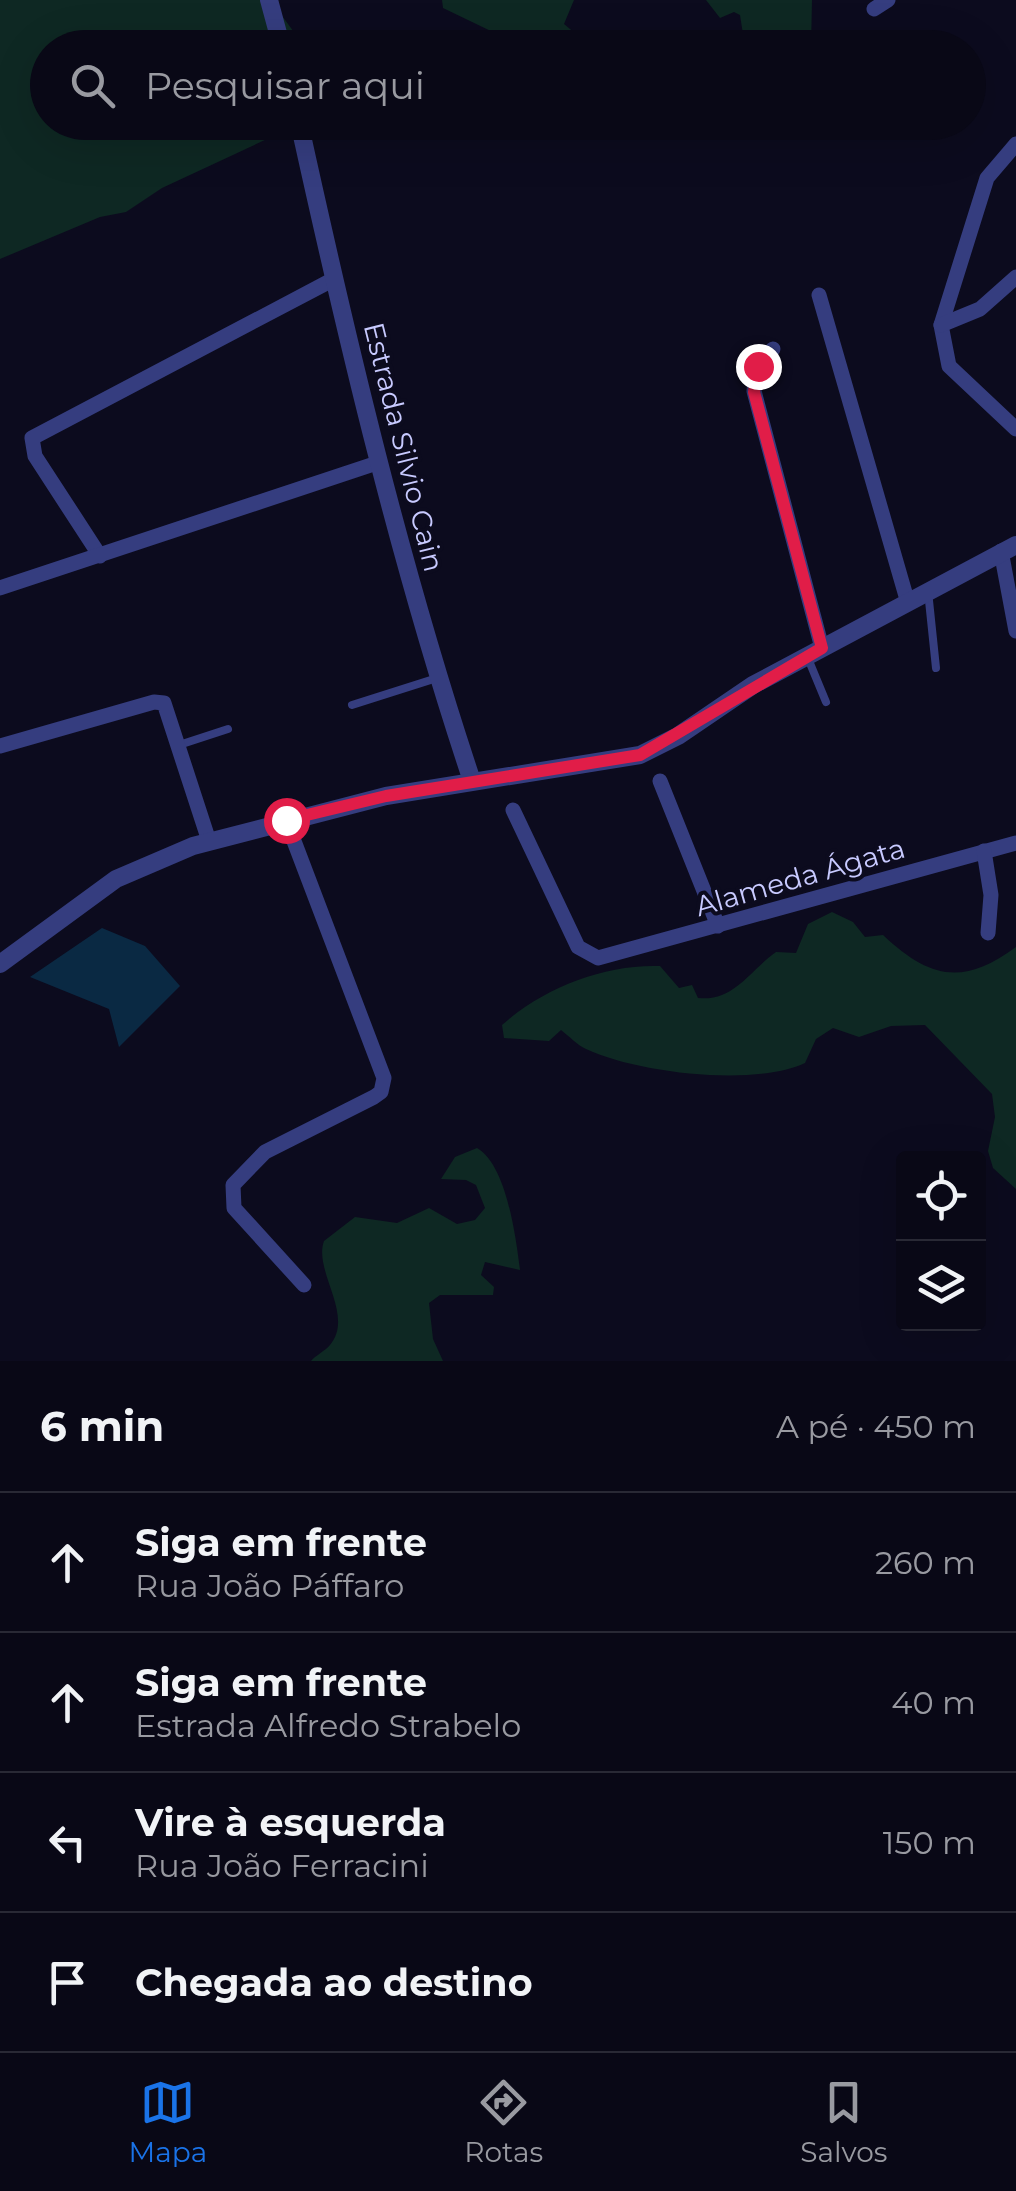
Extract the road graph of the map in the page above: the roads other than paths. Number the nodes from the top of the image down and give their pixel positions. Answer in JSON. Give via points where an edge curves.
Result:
{"nodes":[{"id":1,"x":269,"y":0,"type":"edge"},
{"id":2,"x":277,"y":30,"type":"edge"},
{"id":3,"x":303,"y":140,"type":"edge"},
{"id":4,"x":1016,"y":144,"type":"edge"},
{"id":5,"x":1016,"y":277,"type":"edge"},
{"id":6,"x":334,"y":279,"type":"junction"},
{"id":7,"x":819,"y":295,"type":"dead end"},
{"id":8,"x":941,"y":325,"type":"junction"},
{"id":9,"x":773,"y":349,"type":"dead end"},
{"id":10,"x":1016,"y":428,"type":"edge"},
{"id":11,"x":377,"y":463,"type":"junction"},
{"id":12,"x":1008,"y":548,"type":"edge"},
{"id":13,"x":100,"y":556,"type":"junction"},
{"id":14,"x":0,"y":588,"type":"edge"},
{"id":15,"x":928,"y":591,"type":"junction"},
{"id":16,"x":908,"y":603,"type":"junction"},
{"id":17,"x":1016,"y":631,"type":"edge"},
{"id":18,"x":814,"y":652,"type":"junction"},
{"id":19,"x":936,"y":668,"type":"dead end"},
{"id":20,"x":438,"y":678,"type":"junction"},
{"id":21,"x":826,"y":702,"type":"dead end"},
{"id":22,"x":352,"y":705,"type":"dead end"},
{"id":23,"x":228,"y":729,"type":"dead end"},
{"id":24,"x":179,"y":744,"type":"junction"},
{"id":25,"x":0,"y":746,"type":"edge"},
{"id":26,"x":472,"y":781,"type":"junction"},
{"id":27,"x":660,"y":781,"type":"dead end"},
{"id":28,"x":514,"y":810,"type":"dead end"},
{"id":29,"x":286,"y":820,"type":"junction"},
{"id":30,"x":209,"y":841,"type":"junction"},
{"id":31,"x":1016,"y":843,"type":"edge"},
{"id":32,"x":984,"y":852,"type":"junction"},
{"id":33,"x":718,"y":926,"type":"junction"},
{"id":34,"x":988,"y":933,"type":"dead end"},
{"id":35,"x":0,"y":964,"type":"edge"},
{"id":36,"x":304,"y":1285,"type":"dead end"}],
"edges":[{"from":1,"to":2,"type":"street"},
{"from":3,"to":6,"type":"street","name":"Estrada Silvio Cain"},
{"from":4,"to":8,"type":"street","via":[[987,178]]},
{"from":5,"to":8,"type":"street","via":[[980,309]]},
{"from":6,"to":11,"type":"street","name":"Estrada Silvio Cain"},
{"from":6,"to":13,"type":"street","via":[[32,438],[35,456]]},
{"from":7,"to":16,"type":"street"},
{"from":8,"to":10,"type":"street","via":[[950,366]]},
{"from":9,"to":18,"type":"street","via":[[758,366],[754,392]]},
{"from":11,"to":13,"type":"street"},
{"from":11,"to":20,"type":"street","name":"Estrada Silvio Cain"},
{"from":12,"to":15,"type":"street"},
{"from":12,"to":17,"type":"street"},
{"from":13,"to":14,"type":"street"},
{"from":15,"to":16,"type":"street"},
{"from":15,"to":19,"type":"lane"},
{"from":16,"to":18,"type":"street"},
{"from":18,"to":21,"type":"lane"},
{"from":18,"to":26,"type":"street","via":[[640,755]]},
{"from":20,"to":22,"type":"lane"},
{"from":20,"to":26,"type":"street","name":"Estrada Silvio Cain"},
{"from":23,"to":24,"type":"lane"},
{"from":24,"to":25,"type":"street","via":[[167,707],[154,702]]},
{"from":24,"to":30,"type":"street"},
{"from":26,"to":29,"type":"street"},
{"from":27,"to":33,"type":"street"},
{"from":28,"to":33,"type":"street","name":"Alameda Ágata","via":[[578,946],[598,958]]},
{"from":29,"to":30,"type":"street"},
{"from":29,"to":36,"type":"street","via":[[384,1084],[374,1097],[265,1152],[233,1185],[234,1208]]},
{"from":30,"to":35,"type":"street","via":[[116,878]]},
{"from":31,"to":32,"type":"street","name":"Alameda Ágata"},
{"from":32,"to":33,"type":"street","name":"Alameda Ágata"},
{"from":32,"to":34,"type":"street"}]}
